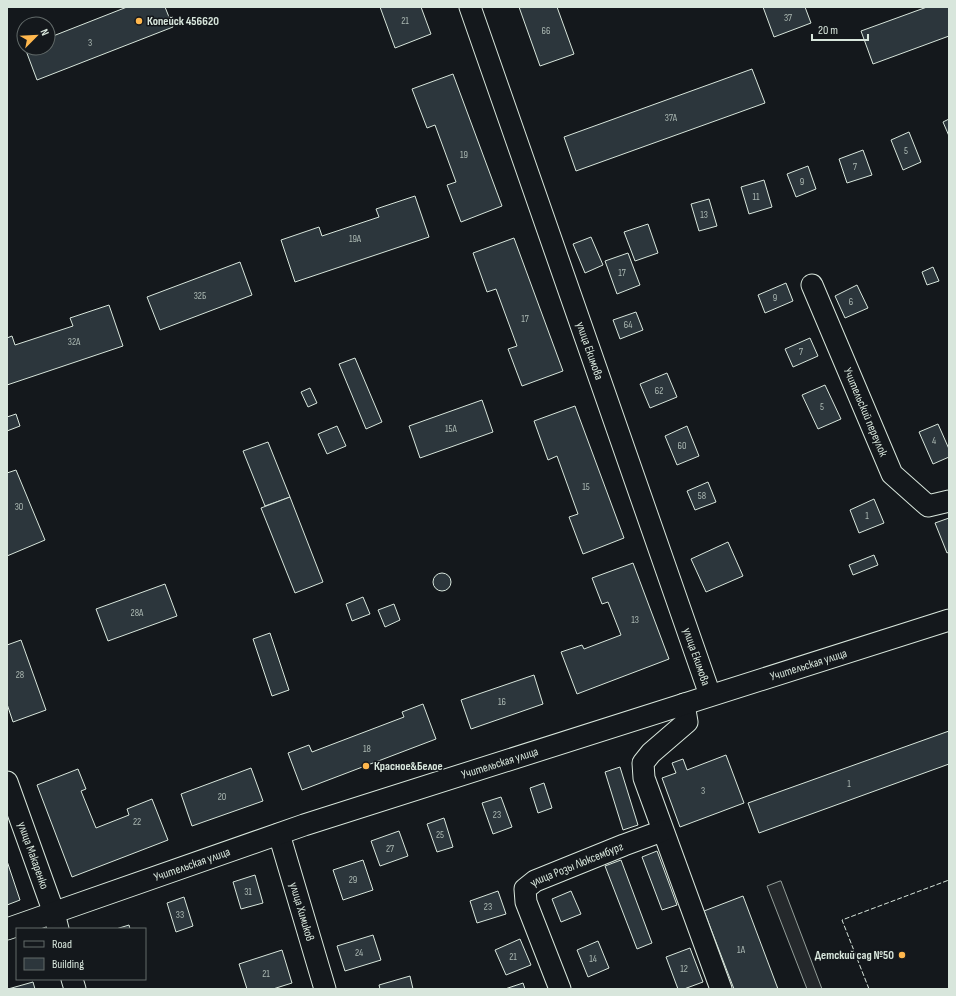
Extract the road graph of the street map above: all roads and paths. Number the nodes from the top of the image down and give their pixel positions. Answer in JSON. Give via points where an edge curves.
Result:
{"nodes":[{"id":1,"x":470,"y":7,"type":"edge"},
{"id":2,"x":812,"y":285,"type":"dead end"},
{"id":3,"x":949,"y":501,"type":"edge"},
{"id":4,"x":949,"y":620,"type":"edge"},
{"id":5,"x":710,"y":695,"type":"junction"},
{"id":6,"x":684,"y":704,"type":"junction"},
{"id":7,"x":7,"y":782,"type":"edge"},
{"id":8,"x":662,"y":831,"type":"junction"},
{"id":9,"x":279,"y":834,"type":"junction"},
{"id":10,"x":56,"y":921,"type":"edge"},
{"id":11,"x":7,"y":929,"type":"edge"},
{"id":12,"x":325,"y":989,"type":"edge"},
{"id":13,"x":560,"y":989,"type":"edge"},
{"id":14,"x":721,"y":989,"type":"edge"}],
"edges":[{"from":1,"to":5,"type":"street","name":"улица Екимова"},
{"from":2,"to":3,"type":"street","name":"Учительский переулок","via":[[892,474],[928,506]]},
{"from":4,"to":5,"type":"street","name":"Учительская улица"},
{"from":5,"to":6,"type":"street","name":"Учительская улица"},
{"from":6,"to":8,"type":"street","via":[[686,722],[651,753],[644,763],[644,778]]},
{"from":6,"to":9,"type":"street","name":"Учительская улица"},
{"from":7,"to":10,"type":"street","name":"улица Макаренко"},
{"from":8,"to":13,"type":"street","name":"улица Розы Люксембург","via":[[535,881],[525,889],[526,902]]},
{"from":8,"to":14,"type":"street"},
{"from":9,"to":10,"type":"street","name":"Учительская улица"},
{"from":9,"to":12,"type":"street","name":"улица Химиков"},
{"from":10,"to":11,"type":"street","name":"Учительская улица"}]}
